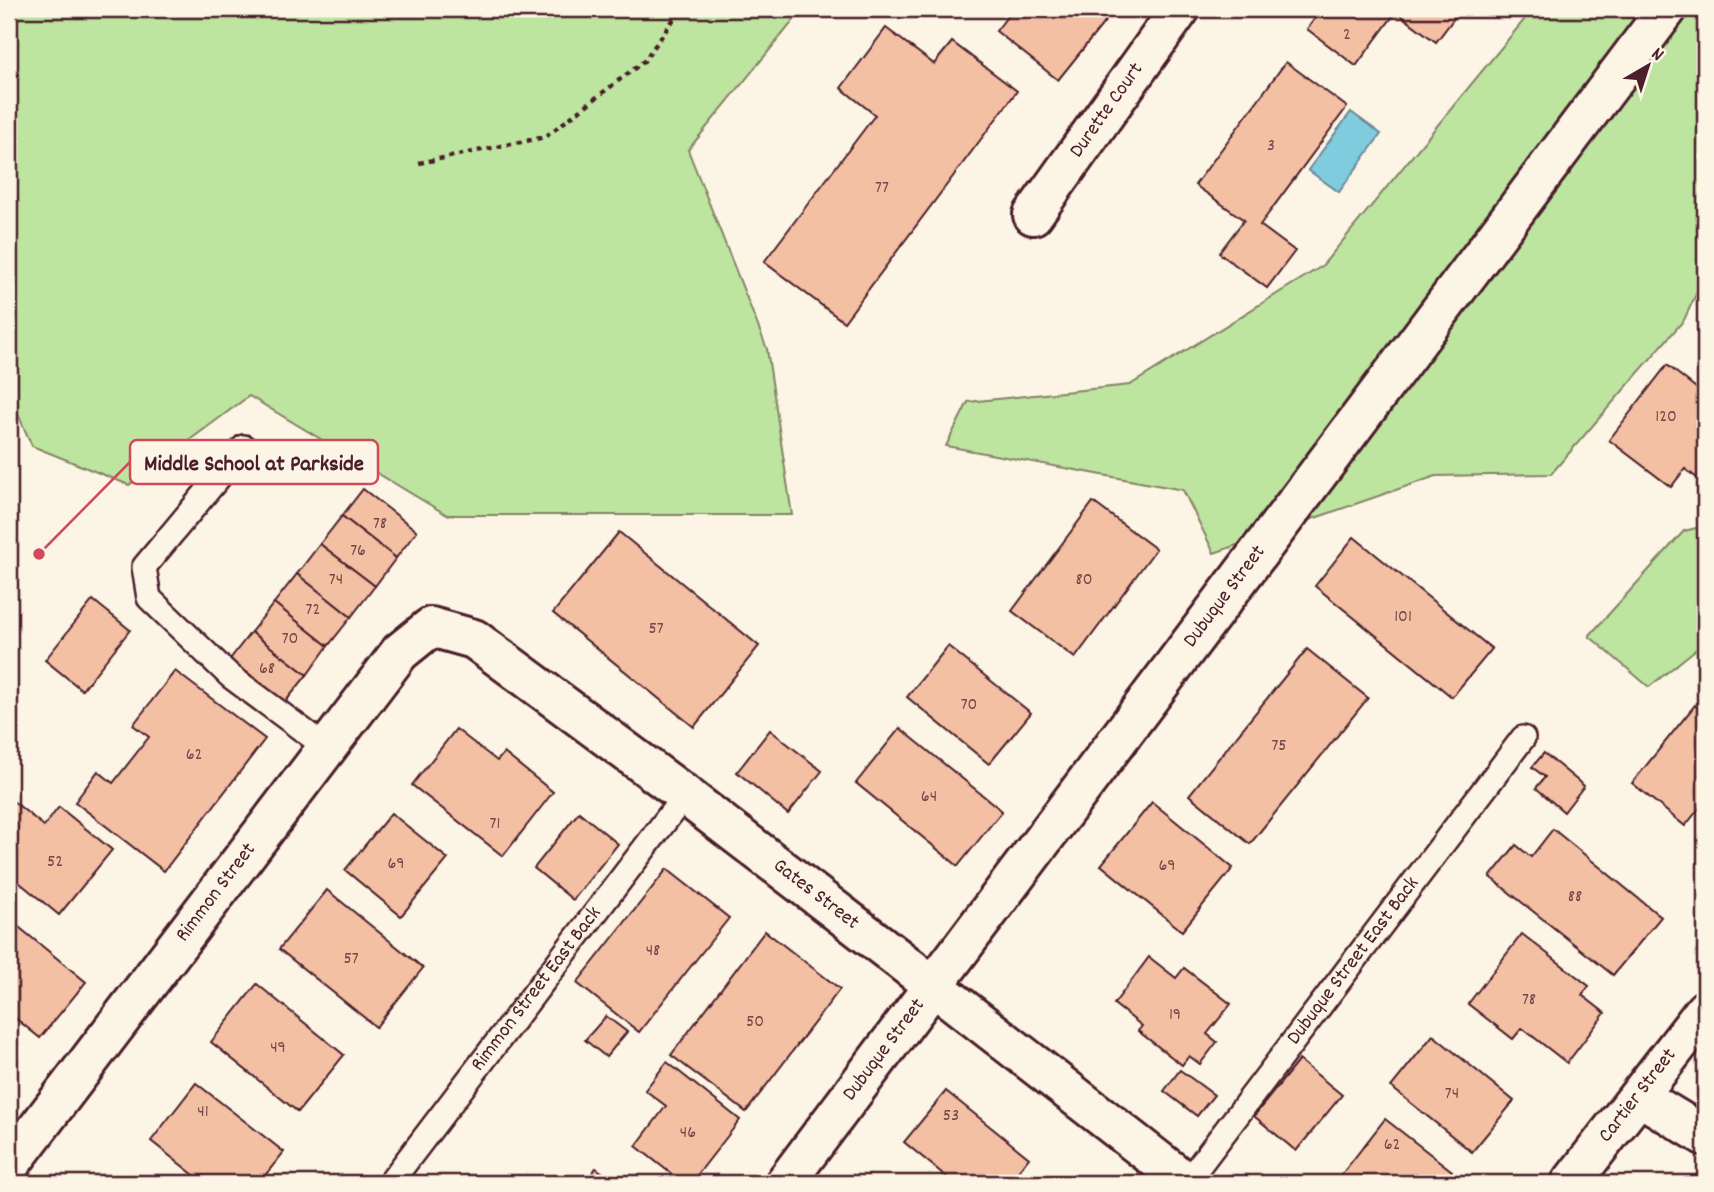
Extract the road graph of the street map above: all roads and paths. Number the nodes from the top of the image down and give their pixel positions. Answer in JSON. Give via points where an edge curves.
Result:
{"nodes":[{"id":1,"x":681,"y":9,"type":"edge"},
{"id":2,"x":1180,"y":9,"type":"edge"},
{"id":3,"x":1667,"y":9,"type":"edge"},
{"id":4,"x":419,"y":163,"type":"dead end"},
{"id":5,"x":1033,"y":215,"type":"dead end"},
{"id":6,"x":244,"y":447,"type":"dead end"},
{"id":7,"x":431,"y":627,"type":"joint"},
{"id":8,"x":1523,"y":738,"type":"dead end"},
{"id":9,"x":327,"y":748,"type":"junction"},
{"id":10,"x":685,"y":795,"type":"junction"},
{"id":11,"x":934,"y":986,"type":"junction"},
{"id":12,"x":1705,"y":1010,"type":"edge"},
{"id":13,"x":1639,"y":1096,"type":"junction"},
{"id":14,"x":1705,"y":1136,"type":"edge"},
{"id":15,"x":9,"y":1166,"type":"edge"},
{"id":16,"x":390,"y":1183,"type":"edge"},
{"id":17,"x":785,"y":1183,"type":"edge"},
{"id":18,"x":1186,"y":1183,"type":"edge"},
{"id":19,"x":1571,"y":1183,"type":"edge"}],
"edges":[{"from":1,"to":4,"type":"path","via":[[644,61],[545,137]]},
{"from":2,"to":5,"type":"street","name":"Durette Court"},
{"from":3,"to":11,"type":"street","name":"Dubuque Street"},
{"from":6,"to":9,"type":"lane","via":[[144,567],[149,598],[230,676]]},
{"from":7,"to":9,"type":"street","name":"Rimmon Street","via":[[400,652]]},
{"from":7,"to":10,"type":"street","name":"Gates Street","via":[[474,639]]},
{"from":8,"to":18,"type":"lane","name":"Dubuque Street East Back"},
{"from":9,"to":15,"type":"street","name":"Rimmon Street"},
{"from":10,"to":11,"type":"street","name":"Gates Street"},
{"from":10,"to":16,"type":"lane","name":"Rimmon Street East Back"},
{"from":11,"to":17,"type":"street","name":"Dubuque Street"},
{"from":11,"to":18,"type":"street","name":"Gates Street"},
{"from":12,"to":13,"type":"street","name":"Cartier Street"},
{"from":13,"to":14,"type":"street"},
{"from":13,"to":19,"type":"street","name":"Cartier Street"}]}
